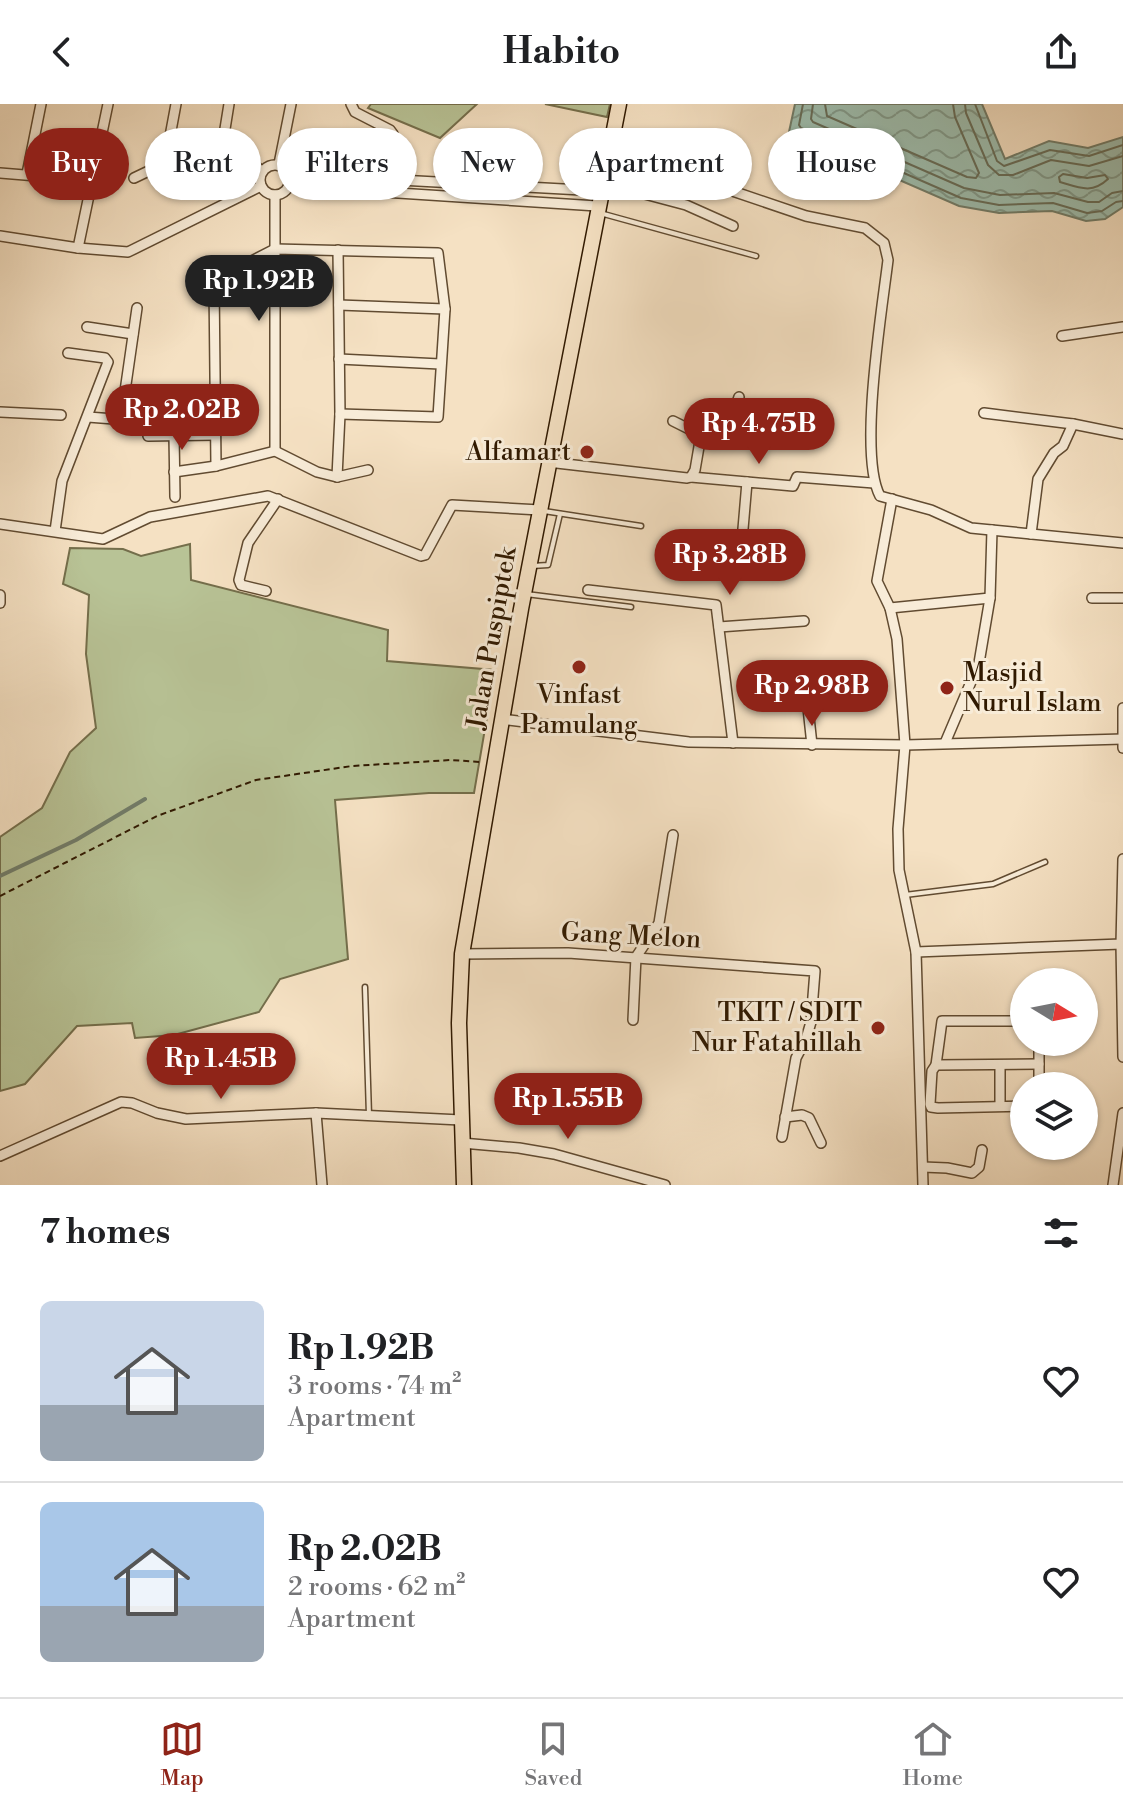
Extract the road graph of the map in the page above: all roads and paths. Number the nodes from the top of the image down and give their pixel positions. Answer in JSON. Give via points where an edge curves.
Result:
{"nodes":[{"id":1,"x":41,"y":104,"type":"edge"},
{"id":2,"x":108,"y":104,"type":"edge"},
{"id":3,"x":176,"y":104,"type":"edge"},
{"id":4,"x":229,"y":104,"type":"edge"},
{"id":5,"x":291,"y":104,"type":"edge"},
{"id":6,"x":351,"y":104,"type":"edge"},
{"id":7,"x":619,"y":104,"type":"edge"},
{"id":8,"x":36,"y":128,"type":"edge"},
{"id":9,"x":172,"y":128,"type":"edge"},
{"id":10,"x":225,"y":128,"type":"edge"},
{"id":11,"x":286,"y":128,"type":"edge"},
{"id":12,"x":386,"y":128,"type":"edge"},
{"id":13,"x":614,"y":128,"type":"edge"},
{"id":14,"x":277,"y":164,"type":"edge"},
{"id":15,"x":262,"y":172,"type":"joint"},
{"id":16,"x":0,"y":173,"type":"edge"},
{"id":17,"x":145,"y":173,"type":"edge"},
{"id":18,"x":24,"y":174,"type":"edge"},
{"id":19,"x":134,"y":178,"type":"dead end"},
{"id":20,"x":261,"y":186,"type":"joint"},
{"id":21,"x":275,"y":195,"type":"joint"},
{"id":22,"x":752,"y":198,"type":"edge"},
{"id":23,"x":233,"y":200,"type":"edge"},
{"id":24,"x":490,"y":200,"type":"edge"},
{"id":25,"x":599,"y":200,"type":"edge"},
{"id":26,"x":663,"y":200,"type":"edge"},
{"id":27,"x":597,"y":209,"type":"junction"},
{"id":28,"x":733,"y":226,"type":"dead end"},
{"id":29,"x":0,"y":236,"type":"edge"},
{"id":30,"x":78,"y":248,"type":"junction"},
{"id":31,"x":275,"y":249,"type":"junction"},
{"id":32,"x":338,"y":250,"type":"junction"},
{"id":33,"x":756,"y":256,"type":"dead end"},
{"id":34,"x":339,"y":305,"type":"junction"},
{"id":35,"x":137,"y":308,"type":"dead end"},
{"id":36,"x":445,"y":309,"type":"junction"},
{"id":37,"x":87,"y":327,"type":"dead end"},
{"id":38,"x":1123,"y":327,"type":"edge"},
{"id":39,"x":133,"y":334,"type":"junction"},
{"id":40,"x":1062,"y":336,"type":"dead end"},
{"id":41,"x":68,"y":353,"type":"dead end"},
{"id":42,"x":339,"y":359,"type":"junction"},
{"id":43,"x":440,"y":364,"type":"junction"},
{"id":44,"x":739,"y":397,"type":"dead end"},
{"id":45,"x":0,"y":412,"type":"edge"},
{"id":46,"x":984,"y":413,"type":"dead end"},
{"id":47,"x":340,"y":414,"type":"junction"},
{"id":48,"x":61,"y":415,"type":"dead end"},
{"id":49,"x":88,"y":417,"type":"junction"},
{"id":50,"x":673,"y":421,"type":"dead end"},
{"id":51,"x":1073,"y":424,"type":"junction"},
{"id":52,"x":1123,"y":434,"type":"edge"},
{"id":53,"x":174,"y":435,"type":"junction"},
{"id":54,"x":215,"y":435,"type":"junction"},
{"id":55,"x":701,"y":435,"type":"junction"},
{"id":56,"x":148,"y":436,"type":"dead end"},
{"id":57,"x":275,"y":451,"type":"junction"},
{"id":58,"x":548,"y":462,"type":"junction"},
{"id":59,"x":216,"y":466,"type":"junction"},
{"id":60,"x":368,"y":470,"type":"dead end"},
{"id":61,"x":174,"y":472,"type":"junction"},
{"id":62,"x":337,"y":477,"type":"junction"},
{"id":63,"x":691,"y":477,"type":"junction"},
{"id":64,"x":747,"y":482,"type":"junction"},
{"id":65,"x":874,"y":483,"type":"junction"},
{"id":66,"x":175,"y":497,"type":"dead end"},
{"id":67,"x":278,"y":499,"type":"junction"},
{"id":68,"x":892,"y":499,"type":"junction"},
{"id":69,"x":540,"y":510,"type":"junction"},
{"id":70,"x":560,"y":514,"type":"junction"},
{"id":71,"x":0,"y":524,"type":"edge"},
{"id":72,"x":641,"y":526,"type":"dead end"},
{"id":73,"x":992,"y":530,"type":"junction"},
{"id":74,"x":55,"y":531,"type":"junction"},
{"id":75,"x":1031,"y":534,"type":"junction"},
{"id":76,"x":1123,"y":543,"type":"edge"},
{"id":77,"x":740,"y":564,"type":"dead end"},
{"id":78,"x":529,"y":566,"type":"junction"},
{"id":79,"x":588,"y":590,"type":"dead end"},
{"id":80,"x":266,"y":591,"type":"dead end"},
{"id":81,"x":524,"y":594,"type":"junction"},
{"id":82,"x":0,"y":595,"type":"edge"},
{"id":83,"x":990,"y":598,"type":"junction"},
{"id":84,"x":1092,"y":598,"type":"dead end"},
{"id":85,"x":1123,"y":598,"type":"edge"},
{"id":86,"x":0,"y":603,"type":"edge"},
{"id":87,"x":631,"y":607,"type":"dead end"},
{"id":88,"x":890,"y":608,"type":"junction"},
{"id":89,"x":804,"y":621,"type":"dead end"},
{"id":90,"x":719,"y":627,"type":"junction"},
{"id":91,"x":805,"y":680,"type":"dead end"},
{"id":92,"x":1123,"y":708,"type":"edge"},
{"id":93,"x":501,"y":719,"type":"junction"},
{"id":94,"x":1123,"y":739,"type":"edge"},
{"id":95,"x":733,"y":743,"type":"junction"},
{"id":96,"x":945,"y":743,"type":"junction"},
{"id":97,"x":812,"y":745,"type":"junction"},
{"id":98,"x":905,"y":745,"type":"junction"},
{"id":99,"x":1123,"y":748,"type":"edge"},
{"id":100,"x":480,"y":762,"type":"dead end"},
{"id":101,"x":673,"y":835,"type":"dead end"},
{"id":102,"x":1123,"y":859,"type":"edge"},
{"id":103,"x":1045,"y":862,"type":"dead end"},
{"id":104,"x":905,"y":895,"type":"junction"},
{"id":105,"x":0,"y":896,"type":"edge"},
{"id":106,"x":1121,"y":944,"type":"junction"},
{"id":107,"x":916,"y":952,"type":"junction"},
{"id":108,"x":462,"y":954,"type":"junction"},
{"id":109,"x":636,"y":957,"type":"junction"},
{"id":110,"x":365,"y":987,"type":"dead end"},
{"id":111,"x":633,"y":1020,"type":"dead end"},
{"id":112,"x":1010,"y":1021,"type":"edge"},
{"id":113,"x":921,"y":1044,"type":"junction"},
{"id":114,"x":938,"y":1044,"type":"junction"},
{"id":115,"x":1039,"y":1056,"type":"edge"},
{"id":116,"x":1123,"y":1057,"type":"edge"},
{"id":117,"x":1039,"y":1064,"type":"junction"},
{"id":118,"x":936,"y":1065,"type":"junction"},
{"id":119,"x":1000,"y":1065,"type":"junction"},
{"id":120,"x":1039,"y":1072,"type":"edge"},
{"id":121,"x":1000,"y":1106,"type":"junction"},
{"id":122,"x":1010,"y":1106,"type":"edge"},
{"id":123,"x":316,"y":1113,"type":"junction"},
{"id":124,"x":1123,"y":1113,"type":"edge"},
{"id":125,"x":369,"y":1115,"type":"junction"},
{"id":126,"x":785,"y":1117,"type":"junction"},
{"id":127,"x":461,"y":1120,"type":"junction"},
{"id":128,"x":782,"y":1137,"type":"dead end"},
{"id":129,"x":462,"y":1143,"type":"junction"},
{"id":130,"x":821,"y":1143,"type":"dead end"},
{"id":131,"x":982,"y":1150,"type":"dead end"},
{"id":132,"x":0,"y":1156,"type":"edge"},
{"id":133,"x":923,"y":1167,"type":"junction"},
{"id":134,"x":322,"y":1185,"type":"edge"},
{"id":135,"x":464,"y":1185,"type":"edge"},
{"id":136,"x":665,"y":1185,"type":"edge"},
{"id":137,"x":923,"y":1185,"type":"edge"},
{"id":138,"x":1113,"y":1185,"type":"edge"}],
"edges":[{"from":1,"to":8,"type":"street"},
{"from":2,"to":30,"type":"street"},
{"from":3,"to":9,"type":"street"},
{"from":4,"to":10,"type":"street"},
{"from":5,"to":11,"type":"street"},
{"from":6,"to":12,"type":"street","via":[[355,112]]},
{"from":7,"to":13,"type":"main road","name":"Jalan Puspiptek"},
{"from":14,"to":15,"type":"street"},
{"from":15,"to":20,"type":"street"},
{"from":16,"to":18,"type":"street"},
{"from":17,"to":19,"type":"street"},
{"from":20,"to":21,"type":"street"},
{"from":21,"to":31,"type":"street"},
{"from":22,"to":65,"type":"street","via":[[865,228],[884,243],[888,260],[875,370]]},
{"from":23,"to":30,"type":"street","via":[[128,252]]},
{"from":24,"to":27,"type":"street"},
{"from":25,"to":27,"type":"main road","name":"Jalan Puspiptek"},
{"from":26,"to":28,"type":"street"},
{"from":27,"to":33,"type":"lane"},
{"from":27,"to":58,"type":"main road","name":"Jalan Puspiptek"},
{"from":29,"to":30,"type":"street"},
{"from":31,"to":32,"type":"street"},
{"from":31,"to":54,"type":"street","via":[[214,283]]},
{"from":31,"to":57,"type":"street"},
{"from":32,"to":34,"type":"street"},
{"from":32,"to":36,"type":"street","via":[[439,253]]},
{"from":34,"to":36,"type":"street"},
{"from":34,"to":42,"type":"street"},
{"from":35,"to":39,"type":"street"},
{"from":36,"to":43,"type":"street"},
{"from":37,"to":39,"type":"street"},
{"from":38,"to":40,"type":"street"},
{"from":39,"to":49,"type":"street","via":[[122,412],[114,419]]},
{"from":41,"to":49,"type":"street","via":[[108,360]]},
{"from":42,"to":43,"type":"street"},
{"from":42,"to":47,"type":"street"},
{"from":43,"to":47,"type":"street","via":[[440,414],[435,419]]},
{"from":44,"to":55,"type":"street","via":[[729,427],[722,434]]},
{"from":45,"to":48,"type":"street"},
{"from":46,"to":51,"type":"street"},
{"from":47,"to":62,"type":"street"},
{"from":49,"to":74,"type":"street","via":[[62,481]]},
{"from":50,"to":55,"type":"street"},
{"from":51,"to":52,"type":"street"},
{"from":51,"to":75,"type":"street","via":[[1038,479]]},
{"from":53,"to":54,"type":"street"},
{"from":53,"to":56,"type":"street"},
{"from":53,"to":61,"type":"street"},
{"from":54,"to":59,"type":"street"},
{"from":55,"to":63,"type":"street"},
{"from":57,"to":59,"type":"street"},
{"from":57,"to":62,"type":"street"},
{"from":58,"to":63,"type":"street"},
{"from":58,"to":69,"type":"main road","name":"Jalan Puspiptek"},
{"from":59,"to":61,"type":"street"},
{"from":60,"to":62,"type":"street"},
{"from":61,"to":66,"type":"street"},
{"from":63,"to":64,"type":"street"},
{"from":64,"to":65,"type":"street","via":[[793,486],[797,477]]},
{"from":64,"to":77,"type":"street"},
{"from":65,"to":68,"type":"street","via":[[880,496]]},
{"from":67,"to":69,"type":"street","via":[[421,556],[452,505]]},
{"from":67,"to":74,"type":"street","via":[[265,496],[163,514],[103,539]]},
{"from":67,"to":80,"type":"street","via":[[248,543],[239,580]]},
{"from":68,"to":73,"type":"street","via":[[971,528]]},
{"from":68,"to":88,"type":"street","via":[[877,574]]},
{"from":69,"to":70,"type":"lane"},
{"from":69,"to":78,"type":"main road","name":"Jalan Puspiptek"},
{"from":70,"to":72,"type":"lane"},
{"from":70,"to":78,"type":"lane","via":[[548,565]]},
{"from":71,"to":74,"type":"street"},
{"from":73,"to":75,"type":"street"},
{"from":73,"to":83,"type":"street"},
{"from":75,"to":76,"type":"street"},
{"from":78,"to":81,"type":"main road","name":"Jalan Puspiptek"},
{"from":79,"to":90,"type":"street","via":[[714,604]]},
{"from":81,"to":87,"type":"lane"},
{"from":81,"to":93,"type":"main road","name":"Jalan Puspiptek"},
{"from":82,"to":86,"type":"street"},
{"from":83,"to":88,"type":"street"},
{"from":83,"to":96,"type":"street","via":[[977,670]]},
{"from":84,"to":85,"type":"street"},
{"from":88,"to":98,"type":"street"},
{"from":89,"to":90,"type":"street"},
{"from":90,"to":95,"type":"street"},
{"from":91,"to":97,"type":"street"},
{"from":92,"to":94,"type":"street"},
{"from":93,"to":95,"type":"street"},
{"from":93,"to":108,"type":"main road","name":"Jalan Puspiptek"},
{"from":94,"to":96,"type":"street"},
{"from":94,"to":99,"type":"street"},
{"from":95,"to":97,"type":"street"},
{"from":96,"to":98,"type":"street"},
{"from":97,"to":98,"type":"street"},
{"from":98,"to":104,"type":"street","via":[[898,829]]},
{"from":100,"to":105,"type":"path","via":[[352,766],[256,780],[157,816]]},
{"from":101,"to":109,"type":"street","via":[[659,923]]},
{"from":102,"to":106,"type":"street"},
{"from":103,"to":104,"type":"lane","via":[[993,884]]},
{"from":104,"to":107,"type":"street"},
{"from":106,"to":107,"type":"street"},
{"from":106,"to":116,"type":"street"},
{"from":107,"to":113,"type":"street"},
{"from":108,"to":109,"type":"street","name":"Gang Melon"},
{"from":108,"to":127,"type":"main road","name":"Jalan Puspiptek"},
{"from":109,"to":111,"type":"street"},
{"from":109,"to":126,"type":"street","name":"Gang Melon","via":[[815,971],[811,1022],[796,1058]]},
{"from":110,"to":125,"type":"lane"},
{"from":112,"to":114,"type":"street","via":[[942,1021]]},
{"from":113,"to":114,"type":"street"},
{"from":113,"to":133,"type":"street"},
{"from":114,"to":118,"type":"street"},
{"from":115,"to":117,"type":"street"},
{"from":117,"to":119,"type":"street"},
{"from":117,"to":120,"type":"street"},
{"from":118,"to":119,"type":"street"},
{"from":118,"to":121,"type":"street","via":[[931,1107]]},
{"from":119,"to":121,"type":"street"},
{"from":121,"to":122,"type":"street"},
{"from":123,"to":125,"type":"street"},
{"from":123,"to":132,"type":"street","via":[[186,1119],[121,1102]]},
{"from":123,"to":134,"type":"street"},
{"from":124,"to":138,"type":"street"},
{"from":125,"to":127,"type":"street"},
{"from":126,"to":128,"type":"street"},
{"from":126,"to":130,"type":"street","via":[[809,1118]]},
{"from":127,"to":129,"type":"main road","name":"Jalan Puspiptek"},
{"from":129,"to":135,"type":"main road","name":"Jalan Puspiptek"},
{"from":129,"to":136,"type":"street","via":[[554,1154]]},
{"from":131,"to":133,"type":"street","via":[[979,1167],[972,1173]]},
{"from":133,"to":137,"type":"street"}]}
